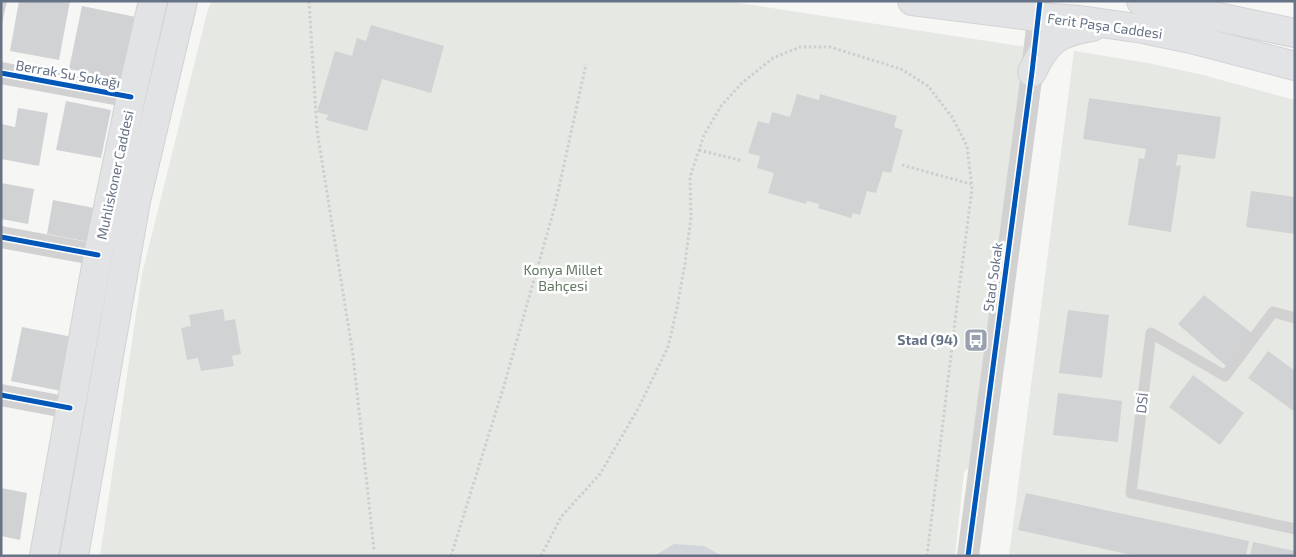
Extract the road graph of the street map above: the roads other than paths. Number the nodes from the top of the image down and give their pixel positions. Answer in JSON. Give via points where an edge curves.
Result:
{"nodes":[{"id":1,"x":153,"y":1,"type":"edge"},
{"id":2,"x":183,"y":1,"type":"edge"},
{"id":3,"x":912,"y":1,"type":"edge"},
{"id":4,"x":1141,"y":1,"type":"edge"},
{"id":5,"x":1039,"y":9,"type":"edge"},
{"id":6,"x":1111,"y":24,"type":"junction"},
{"id":7,"x":1295,"y":33,"type":"edge"},
{"id":8,"x":1295,"y":66,"type":"edge"},
{"id":9,"x":1032,"y":72,"type":"junction"},
{"id":10,"x":1,"y":73,"type":"edge"},
{"id":11,"x":131,"y":97,"type":"junction"},
{"id":12,"x":1,"y":237,"type":"edge"},
{"id":13,"x":98,"y":255,"type":"junction"},
{"id":14,"x":1295,"y":318,"type":"edge"},
{"id":15,"x":1,"y":395,"type":"edge"},
{"id":16,"x":70,"y":408,"type":"junction"},
{"id":17,"x":1295,"y":529,"type":"edge"},
{"id":18,"x":44,"y":556,"type":"edge"},
{"id":19,"x":74,"y":556,"type":"edge"},
{"id":20,"x":968,"y":556,"type":"edge"}],
"edges":[{"from":1,"to":11,"type":"main road","name":"Muhliskoner Caddesi"},
{"from":2,"to":19,"type":"main road","name":"Muhliskoner Caddesi","via":[[136,201]]},
{"from":3,"to":5,"type":"main road","name":"Ferit Paşa Caddesi"},
{"from":4,"to":7,"type":"main road","name":"Ferit Paşa Caddesi"},
{"from":5,"to":6,"type":"main road","name":"Ferit Paşa Caddesi"},
{"from":5,"to":9,"type":"street","name":"Stad Sokak"},
{"from":6,"to":8,"type":"main road","name":"Ferit Paşa Caddesi","via":[[1191,39]]},
{"from":6,"to":9,"type":"main road","via":[[1063,34],[1054,39],[1038,58]]},
{"from":9,"to":20,"type":"street","name":"Stad Sokak"},
{"from":10,"to":11,"type":"street","name":"Berrak Su Sokağı"},
{"from":11,"to":13,"type":"main road","name":"Muhliskoner Caddesi"},
{"from":12,"to":13,"type":"street"},
{"from":13,"to":16,"type":"main road","name":"Muhliskoner Caddesi"},
{"from":14,"to":17,"type":"lane","name":"DSİ","via":[[1273,312],[1225,376],[1152,333],[1131,493]]},
{"from":15,"to":16,"type":"street"},
{"from":16,"to":18,"type":"main road","name":"Muhliskoner Caddesi"}]}
